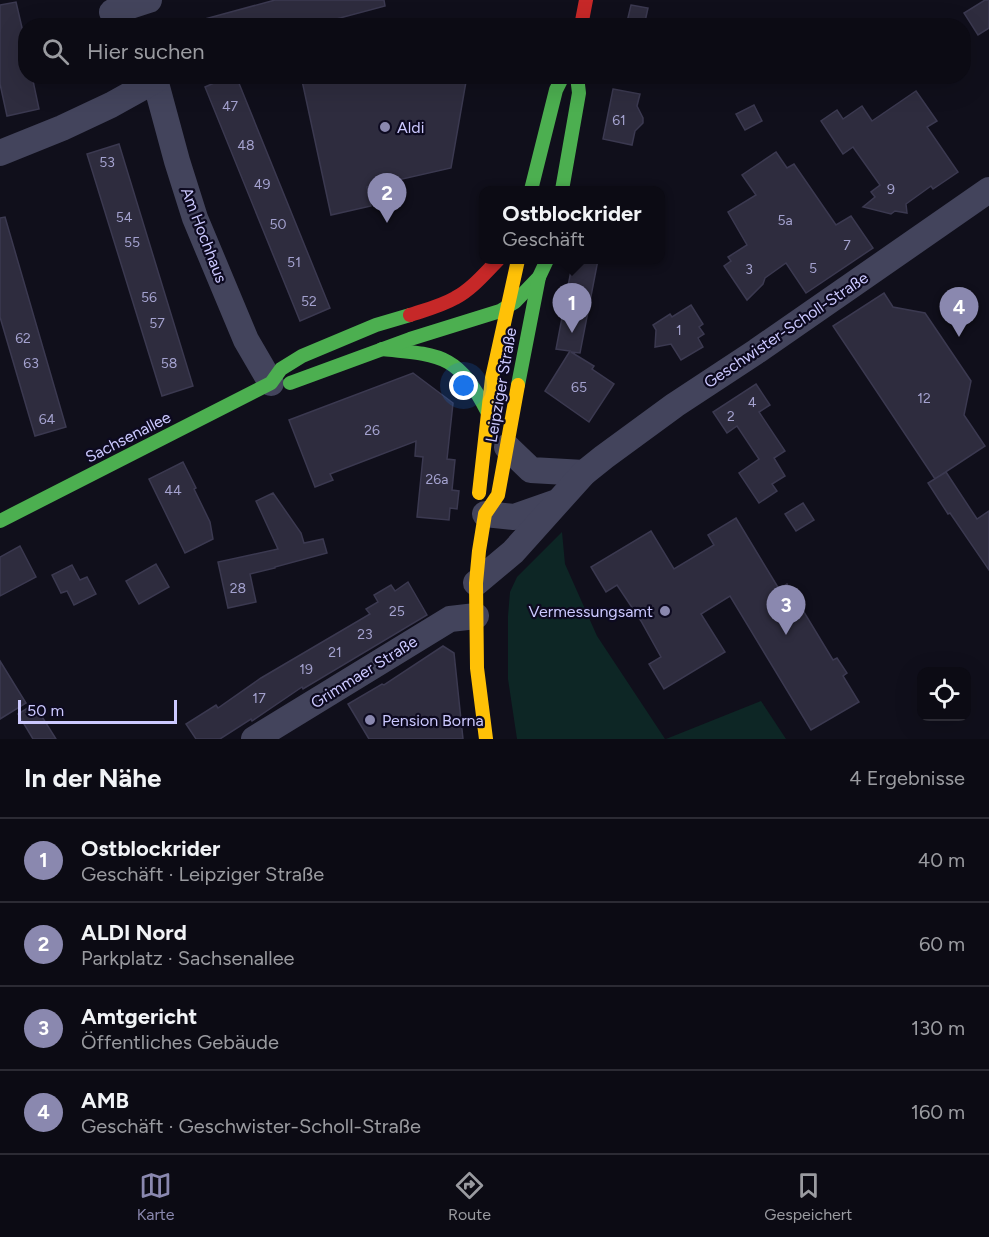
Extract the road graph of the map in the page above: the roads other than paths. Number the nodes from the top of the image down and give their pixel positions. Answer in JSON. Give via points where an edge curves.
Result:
{"nodes":[{"id":1,"x":149,"y":0,"type":"edge"},
{"id":2,"x":586,"y":0,"type":"edge"},
{"id":3,"x":113,"y":13,"type":"edge"},
{"id":4,"x":583,"y":18,"type":"edge"},
{"id":5,"x":145,"y":84,"type":"edge"},
{"id":6,"x":157,"y":84,"type":"edge"},
{"id":7,"x":559,"y":84,"type":"edge"},
{"id":8,"x":578,"y":84,"type":"edge"},
{"id":9,"x":0,"y":153,"type":"edge"},
{"id":10,"x":532,"y":186,"type":"edge"},
{"id":11,"x":563,"y":186,"type":"edge"},
{"id":12,"x":989,"y":190,"type":"edge"},
{"id":13,"x":494,"y":264,"type":"edge"},
{"id":14,"x":517,"y":264,"type":"edge"},
{"id":15,"x":545,"y":264,"type":"edge"},
{"id":16,"x":539,"y":277,"type":"junction"},
{"id":17,"x":439,"y":306,"type":"junction"},
{"id":18,"x":504,"y":312,"type":"junction"},
{"id":19,"x":526,"y":338,"type":"junction"},
{"id":20,"x":382,"y":349,"type":"junction"},
{"id":21,"x":271,"y":382,"type":"junction"},
{"id":22,"x":488,"y":413,"type":"junction"},
{"id":23,"x":507,"y":447,"type":"junction"},
{"id":24,"x":584,"y":473,"type":"junction"},
{"id":25,"x":559,"y":501,"type":"junction"},
{"id":26,"x":485,"y":514,"type":"junction"},
{"id":27,"x":0,"y":521,"type":"edge"},
{"id":28,"x":476,"y":583,"type":"junction"},
{"id":29,"x":476,"y":616,"type":"junction"},
{"id":30,"x":254,"y":739,"type":"edge"},
{"id":31,"x":486,"y":739,"type":"edge"}],
"edges":[{"from":1,"to":3,"type":"street"},
{"from":2,"to":4,"type":"main road"},
{"from":5,"to":9,"type":"street","name":"Am Hochhaus","via":[[101,110]]},
{"from":6,"to":21,"type":"street","name":"Am Hochhaus","via":[[195,218],[246,339]]},
{"from":7,"to":10,"type":"main road"},
{"from":8,"to":11,"type":"main road"},
{"from":12,"to":24,"type":"street","name":"Geschwister-Scholl-Straße","via":[[675,405]]},
{"from":13,"to":17,"type":"main road","name":"Sachsenallee","via":[[456,298]]},
{"from":14,"to":18,"type":"main road","name":"Leipziger Straße"},
{"from":15,"to":16,"type":"main road","name":"Leipziger Straße"},
{"from":16,"to":18,"type":"main road","name":"Sachsenallee"},
{"from":16,"to":19,"type":"main road","name":"Leipziger Straße"},
{"from":17,"to":18,"type":"main road","via":[[475,304]]},
{"from":17,"to":21,"type":"main road","name":"Sachsenallee","via":[[376,325],[302,356],[281,369]]},
{"from":18,"to":19,"type":"main road"},
{"from":18,"to":20,"type":"main road","name":"Sachsenallee"},
{"from":18,"to":22,"type":"main road","name":"Leipziger Straße"},
{"from":19,"to":23,"type":"main road","name":"Leipziger Straße"},
{"from":20,"to":21,"type":"main road","name":"Sachsenallee","via":[[292,383]]},
{"from":20,"to":22,"type":"main road","via":[[447,361],[472,384]]},
{"from":21,"to":27,"type":"main road","name":"Sachsenallee"},
{"from":22,"to":26,"type":"main road","name":"Leipziger Straße","via":[[478,492]]},
{"from":23,"to":24,"type":"street","via":[[531,470]]},
{"from":23,"to":26,"type":"main road","name":"Leipziger Straße","via":[[498,495]]},
{"from":24,"to":25,"type":"street","name":"Geschwister-Scholl-Straße"},
{"from":25,"to":26,"type":"street","name":"Geschwister-Scholl-Straße","via":[[514,517]]},
{"from":25,"to":28,"type":"street","name":"Geschwister-Scholl-Straße","via":[[513,552]]},
{"from":26,"to":28,"type":"main road","name":"Leipziger Straße"},
{"from":28,"to":29,"type":"main road","name":"Leipziger Straße"},
{"from":29,"to":30,"type":"street","name":"Grimmaer Straße","via":[[450,619]]},
{"from":29,"to":31,"type":"main road","name":"Leipziger Straße","via":[[477,668]]}]}
